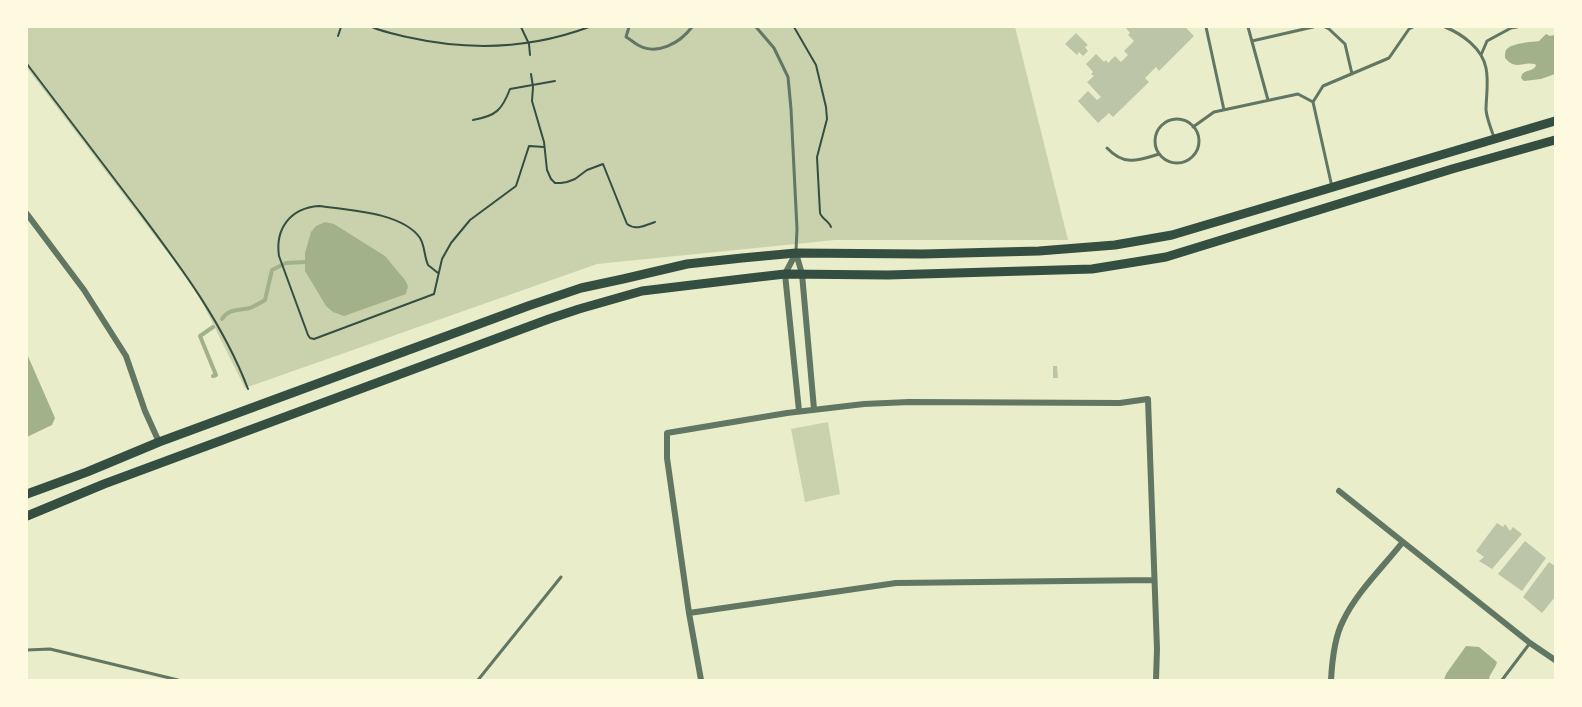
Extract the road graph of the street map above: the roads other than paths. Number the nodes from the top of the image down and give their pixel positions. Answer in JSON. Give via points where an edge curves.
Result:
{"nodes":[{"id":1,"x":629,"y":27,"type":"edge"},
{"id":2,"x":692,"y":27,"type":"edge"},
{"id":3,"x":756,"y":27,"type":"edge"},
{"id":4,"x":1206,"y":27,"type":"edge"},
{"id":5,"x":1248,"y":27,"type":"edge"},
{"id":6,"x":1313,"y":27,"type":"edge"},
{"id":7,"x":1325,"y":27,"type":"edge"},
{"id":8,"x":1413,"y":27,"type":"edge"},
{"id":9,"x":1445,"y":27,"type":"edge"},
{"id":10,"x":1516,"y":27,"type":"edge"},
{"id":11,"x":1252,"y":41,"type":"junction"},
{"id":12,"x":1481,"y":55,"type":"junction"},
{"id":13,"x":1352,"y":74,"type":"junction"},
{"id":14,"x":1268,"y":100,"type":"junction"},
{"id":15,"x":1313,"y":102,"type":"junction"},
{"id":16,"x":1224,"y":110,"type":"junction"},
{"id":17,"x":1555,"y":121,"type":"edge"},
{"id":18,"x":1193,"y":127,"type":"junction"},
{"id":19,"x":1494,"y":139,"type":"junction"},
{"id":20,"x":1555,"y":140,"type":"edge"},
{"id":21,"x":1107,"y":148,"type":"dead end"},
{"id":22,"x":1159,"y":154,"type":"junction"},
{"id":23,"x":1332,"y":187,"type":"junction"},
{"id":24,"x":27,"y":214,"type":"edge"},
{"id":25,"x":796,"y":253,"type":"junction"},
{"id":26,"x":785,"y":274,"type":"junction"},
{"id":27,"x":802,"y":274,"type":"junction"},
{"id":28,"x":814,"y":409,"type":"junction"},
{"id":29,"x":799,"y":411,"type":"junction"},
{"id":30,"x":159,"y":442,"type":"junction"},
{"id":31,"x":1339,"y":491,"type":"dead end"},
{"id":32,"x":27,"y":494,"type":"edge"},
{"id":33,"x":27,"y":516,"type":"edge"},
{"id":34,"x":1402,"y":543,"type":"junction"},
{"id":35,"x":561,"y":577,"type":"dead end"},
{"id":36,"x":1154,"y":580,"type":"junction"},
{"id":37,"x":689,"y":613,"type":"junction"},
{"id":38,"x":1530,"y":643,"type":"junction"},
{"id":39,"x":27,"y":650,"type":"edge"},
{"id":40,"x":1555,"y":660,"type":"edge"},
{"id":41,"x":178,"y":680,"type":"edge"},
{"id":42,"x":478,"y":680,"type":"edge"},
{"id":43,"x":701,"y":680,"type":"edge"},
{"id":44,"x":1156,"y":680,"type":"edge"},
{"id":45,"x":1331,"y":680,"type":"edge"},
{"id":46,"x":1502,"y":680,"type":"edge"}],
"edges":[{"from":1,"to":2,"type":"lane","via":[[626,37],[639,46],[657,49],[675,43]]},
{"from":3,"to":25,"type":"lane","via":[[774,48],[788,77]]},
{"from":4,"to":16,"type":"lane"},
{"from":5,"to":11,"type":"lane"},
{"from":6,"to":11,"type":"lane"},
{"from":7,"to":13,"type":"lane","via":[[1345,44]]},
{"from":8,"to":13,"type":"lane","via":[[1389,58]]},
{"from":9,"to":12,"type":"lane","via":[[1458,33]]},
{"from":10,"to":12,"type":"lane","via":[[1487,41]]},
{"from":11,"to":14,"type":"lane"},
{"from":12,"to":19,"type":"lane","via":[[1486,68],[1486,112]]},
{"from":13,"to":15,"type":"lane","via":[[1323,86]]},
{"from":14,"to":15,"type":"lane","via":[[1298,94]]},
{"from":14,"to":16,"type":"lane"},
{"from":15,"to":23,"type":"lane"},
{"from":16,"to":18,"type":"lane","via":[[1214,112]]},
{"from":17,"to":19,"type":"main road"},
{"from":18,"to":22,"type":"lane","via":[[1180,119],[1166,122],[1156,133]]},
{"from":18,"to":22,"type":"lane","via":[[1198,147],[1191,158],[1171,162]]},
{"from":19,"to":23,"type":"main road"},
{"from":20,"to":27,"type":"main road","via":[[1166,257],[1092,269]]},
{"from":21,"to":22,"type":"lane","via":[[1126,161]]},
{"from":23,"to":25,"type":"main road","via":[[1172,235],[1115,245],[923,254]]},
{"from":24,"to":30,"type":"street","via":[[84,290],[126,356]]},
{"from":25,"to":26,"type":"street"},
{"from":25,"to":27,"type":"street"},
{"from":25,"to":30,"type":"main road","via":[[687,264],[581,288]]},
{"from":26,"to":27,"type":"main road"},
{"from":26,"to":29,"type":"street"},
{"from":26,"to":33,"type":"main road","via":[[642,291],[579,309]]},
{"from":27,"to":28,"type":"street"},
{"from":28,"to":29,"type":"street"},
{"from":28,"to":36,"type":"street","via":[[909,402],[1120,403],[1148,399]]},
{"from":29,"to":37,"type":"street","via":[[667,433],[667,458]]},
{"from":30,"to":32,"type":"main road"},
{"from":31,"to":34,"type":"street"},
{"from":34,"to":38,"type":"street"},
{"from":34,"to":45,"type":"street","via":[[1342,622],[1332,658]]},
{"from":35,"to":42,"type":"lane"},
{"from":36,"to":37,"type":"street","via":[[896,583]]},
{"from":36,"to":44,"type":"street"},
{"from":37,"to":43,"type":"street"},
{"from":38,"to":40,"type":"street"},
{"from":38,"to":46,"type":"lane"},
{"from":39,"to":41,"type":"lane","via":[[50,649]]}]}
